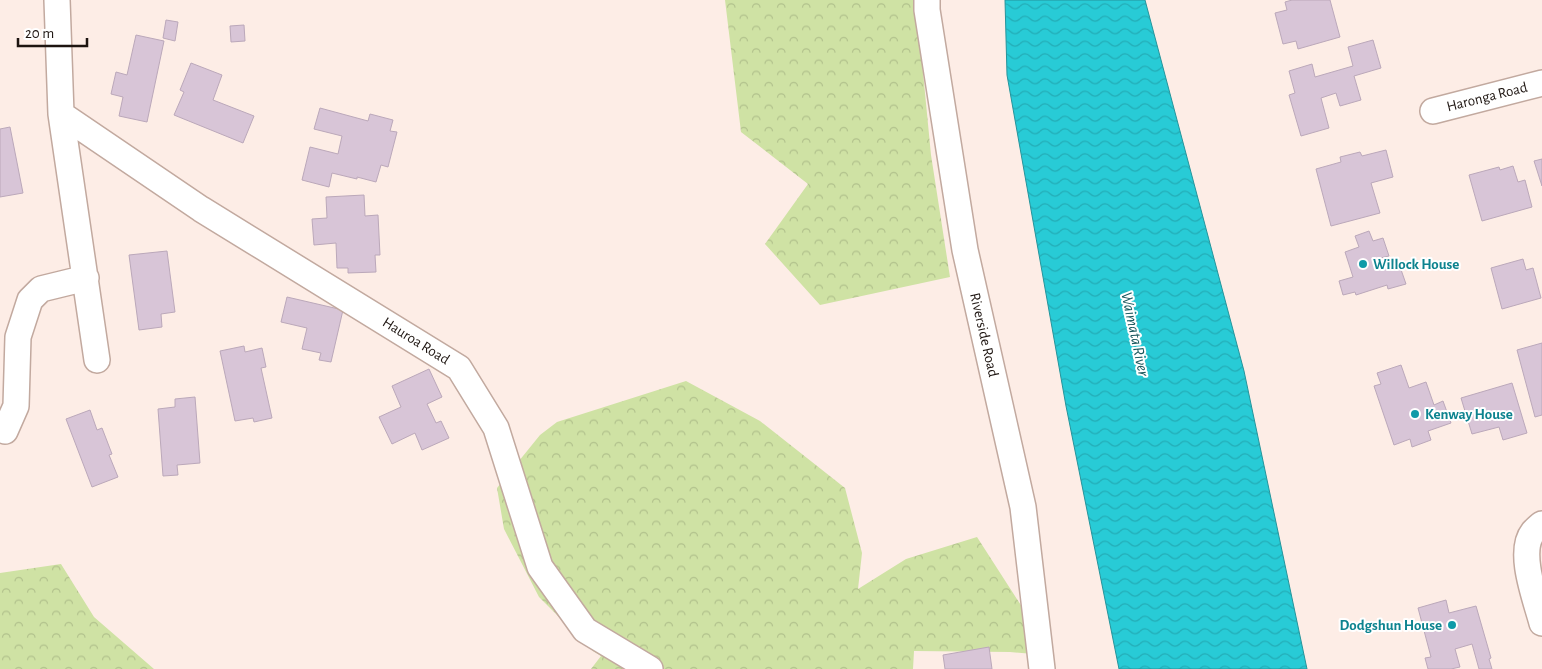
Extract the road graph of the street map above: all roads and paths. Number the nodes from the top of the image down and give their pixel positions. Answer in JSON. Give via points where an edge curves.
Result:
{"nodes":[{"id":1,"x":57,"y":0,"type":"edge"},
{"id":2,"x":927,"y":0,"type":"edge"},
{"id":3,"x":1542,"y":83,"type":"edge"},
{"id":4,"x":1433,"y":111,"type":"dead end"},
{"id":5,"x":61,"y":114,"type":"junction"},
{"id":6,"x":86,"y":278,"type":"junction"},
{"id":7,"x":97,"y":360,"type":"dead end"},
{"id":8,"x":5,"y":431,"type":"dead end"},
{"id":9,"x":1537,"y":528,"type":"edge"},
{"id":10,"x":1542,"y":623,"type":"edge"},
{"id":11,"x":650,"y":669,"type":"edge"},
{"id":12,"x":1042,"y":669,"type":"edge"}],
"edges":[{"from":1,"to":5,"type":"street"},
{"from":2,"to":12,"type":"street","name":"Riverside Road","via":[[965,250],[1023,507]]},
{"from":3,"to":4,"type":"street","name":"Haronga Road"},
{"from":5,"to":6,"type":"street"},
{"from":5,"to":11,"type":"street","name":"Hauroa Road","via":[[201,209],[459,368],[496,428],[540,568],[585,630]]},
{"from":6,"to":7,"type":"street"},
{"from":6,"to":8,"type":"street","via":[[41,289],[30,300],[18,337],[16,406]]},
{"from":9,"to":10,"type":"street","via":[[1527,549],[1528,572]]}]}
